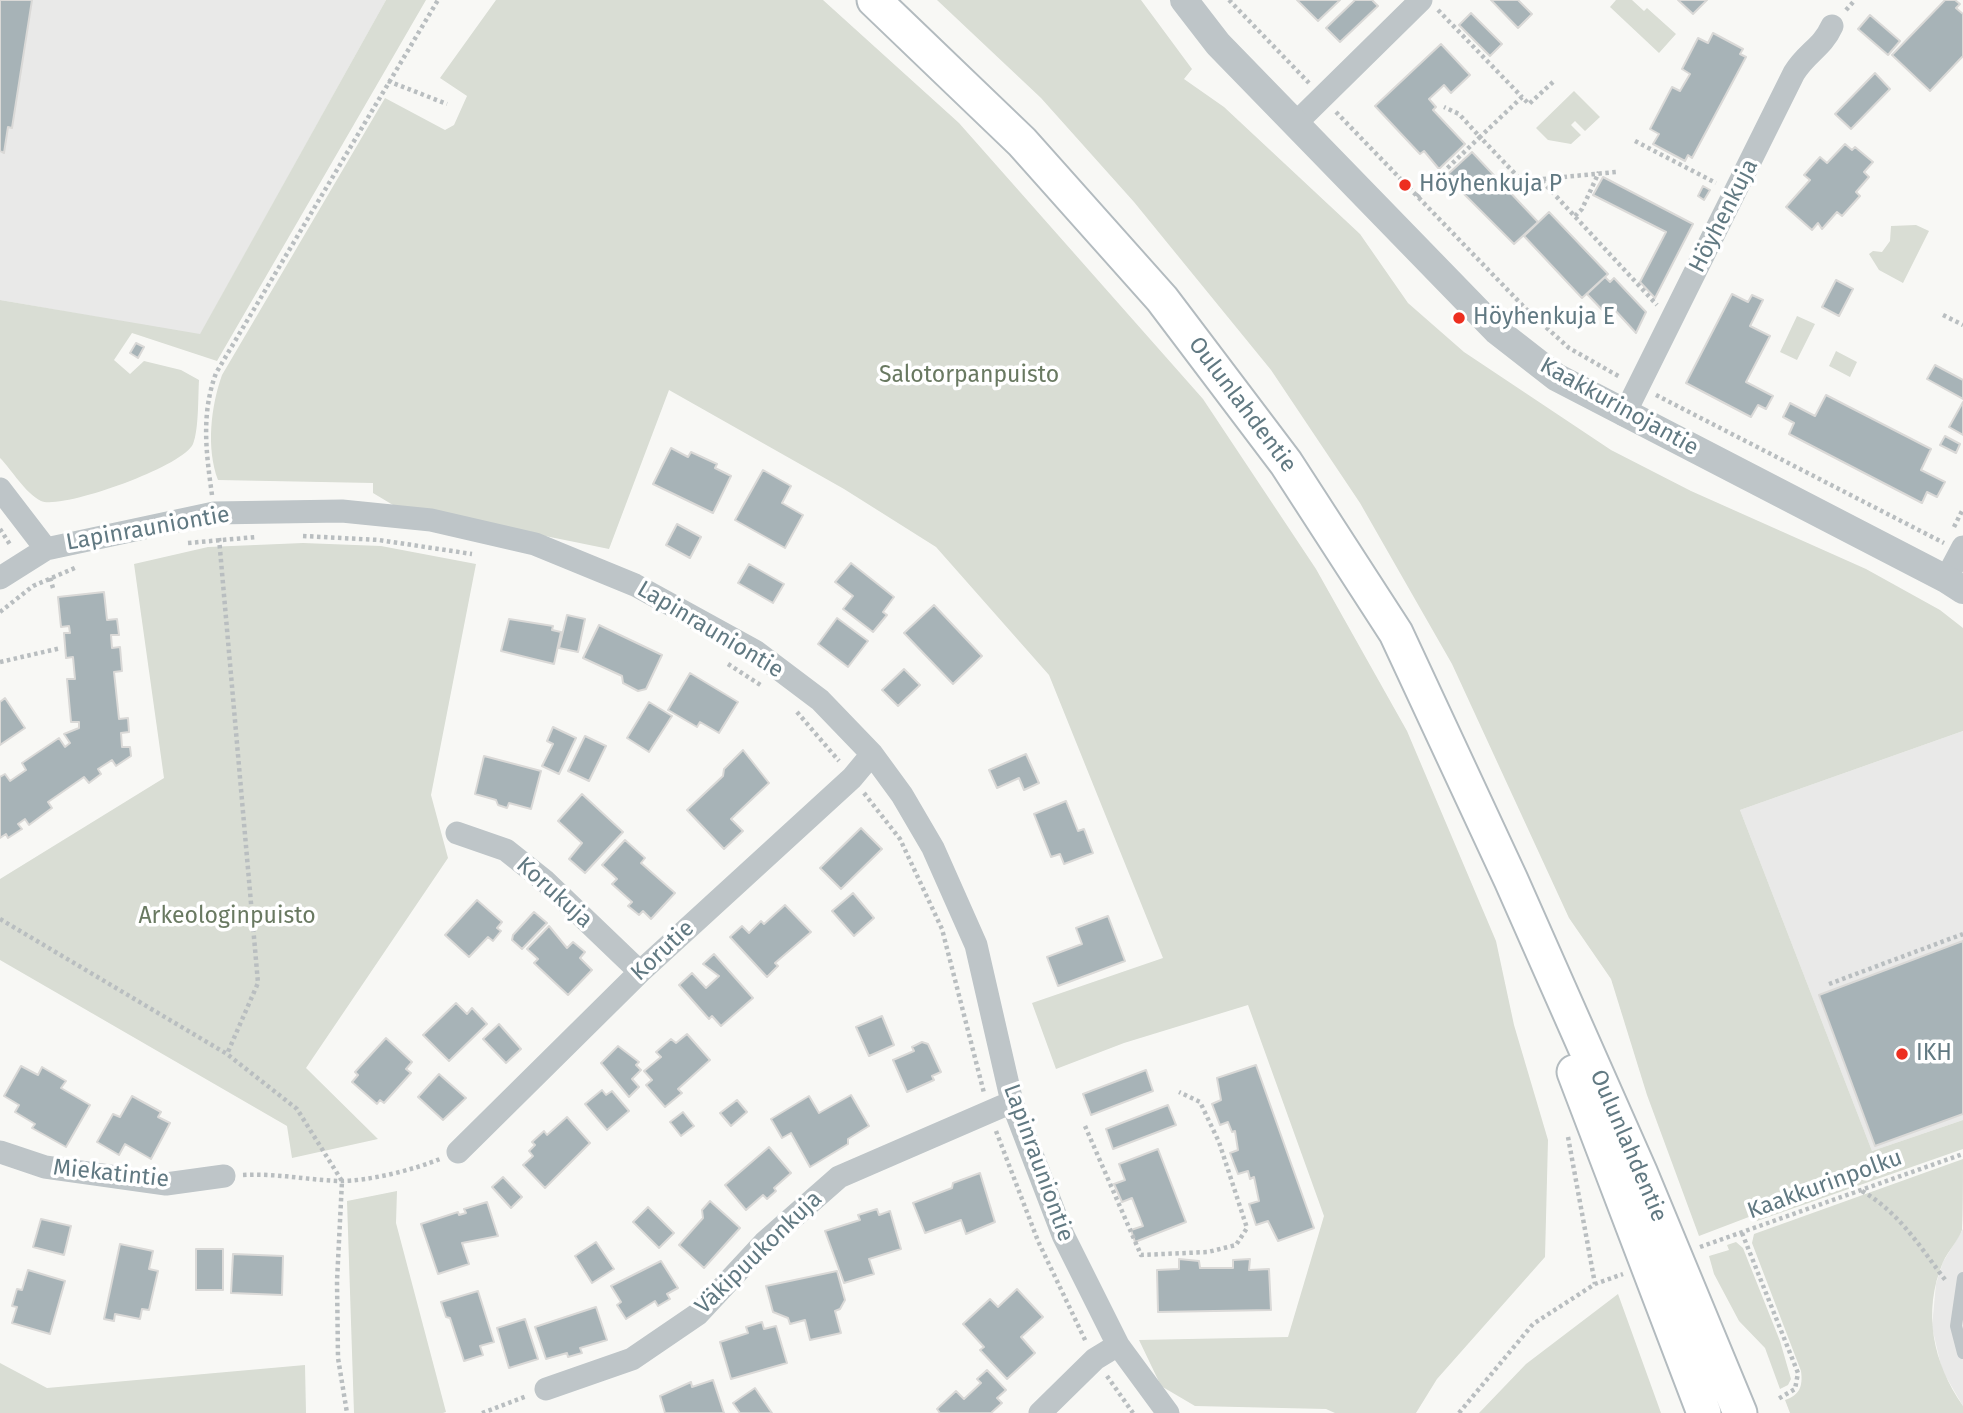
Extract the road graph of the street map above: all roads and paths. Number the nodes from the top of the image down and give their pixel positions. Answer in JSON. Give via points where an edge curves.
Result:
{"nodes":[{"id":1,"x":874,"y":0,"type":"edge"},
{"id":2,"x":1184,"y":0,"type":"edge"},
{"id":3,"x":1229,"y":0,"type":"edge"},
{"id":4,"x":1421,"y":0,"type":"edge"},
{"id":5,"x":1429,"y":0,"type":"edge"},
{"id":6,"x":1832,"y":26,"type":"dead end"},
{"id":7,"x":388,"y":81,"type":"dead end"},
{"id":8,"x":1553,"y":82,"type":"dead end"},
{"id":9,"x":1322,"y":97,"type":"junction"},
{"id":10,"x":1522,"y":97,"type":"junction"},
{"id":11,"x":447,"y":104,"type":"dead end"},
{"id":12,"x":1444,"y":107,"type":"dead end"},
{"id":13,"x":1296,"y":123,"type":"junction"},
{"id":14,"x":1480,"y":137,"type":"junction"},
{"id":15,"x":1634,"y":141,"type":"dead end"},
{"id":16,"x":1600,"y":172,"type":"junction"},
{"id":17,"x":1616,"y":172,"type":"dead end"},
{"id":18,"x":1541,"y":180,"type":"junction"},
{"id":19,"x":1735,"y":194,"type":"junction"},
{"id":20,"x":1417,"y":197,"type":"junction"},
{"id":21,"x":1574,"y":216,"type":"junction"},
{"id":22,"x":1943,"y":315,"type":"dead end"},
{"id":23,"x":1671,"y":320,"type":"junction"},
{"id":24,"x":1963,"y":325,"type":"edge"},
{"id":25,"x":1638,"y":386,"type":"junction"},
{"id":26,"x":1624,"y":415,"type":"junction"},
{"id":27,"x":0,"y":489,"type":"edge"},
{"id":28,"x":298,"y":536,"type":"dead end"},
{"id":29,"x":258,"y":537,"type":"dead end"},
{"id":30,"x":183,"y":544,"type":"dead end"},
{"id":31,"x":46,"y":549,"type":"junction"},
{"id":32,"x":1962,"y":549,"type":"edge"},
{"id":33,"x":474,"y":555,"type":"dead end"},
{"id":34,"x":91,"y":563,"type":"dead end"},
{"id":35,"x":0,"y":578,"type":"edge"},
{"id":36,"x":50,"y":578,"type":"junction"},
{"id":37,"x":1955,"y":584,"type":"edge"},
{"id":38,"x":53,"y":588,"type":"dead end"},
{"id":39,"x":0,"y":612,"type":"edge"},
{"id":40,"x":61,"y":648,"type":"dead end"},
{"id":41,"x":725,"y":662,"type":"dead end"},
{"id":42,"x":0,"y":663,"type":"edge"},
{"id":43,"x":771,"y":692,"type":"dead end"},
{"id":44,"x":793,"y":708,"type":"dead end"},
{"id":45,"x":872,"y":754,"type":"junction"},
{"id":46,"x":852,"y":778,"type":"junction"},
{"id":47,"x":457,"y":833,"type":"dead end"},
{"id":48,"x":1511,"y":880,"type":"junction"},
{"id":49,"x":0,"y":919,"type":"edge"},
{"id":50,"x":1963,"y":934,"type":"edge"},
{"id":51,"x":640,"y":972,"type":"junction"},
{"id":52,"x":1829,"y":984,"type":"dead end"},
{"id":53,"x":1179,"y":1092,"type":"dead end"},
{"id":54,"x":1012,"y":1102,"type":"junction"},
{"id":55,"x":989,"y":1113,"type":"junction"},
{"id":56,"x":1085,"y":1126,"type":"dead end"},
{"id":57,"x":1566,"y":1126,"type":"dead end"},
{"id":58,"x":0,"y":1152,"type":"edge"},
{"id":59,"x":458,"y":1152,"type":"joint"},
{"id":60,"x":1963,"y":1154,"type":"edge"},
{"id":61,"x":224,"y":1177,"type":"joint"},
{"id":62,"x":342,"y":1181,"type":"junction"},
{"id":63,"x":1862,"y":1190,"type":"junction"},
{"id":64,"x":1742,"y":1233,"type":"junction"},
{"id":65,"x":1698,"y":1248,"type":"dead end"},
{"id":66,"x":1630,"y":1271,"type":"dead end"},
{"id":67,"x":1963,"y":1278,"type":"edge"},
{"id":68,"x":1595,"y":1284,"type":"junction"},
{"id":69,"x":1959,"y":1309,"type":"junction"},
{"id":70,"x":1118,"y":1345,"type":"junction"},
{"id":71,"x":1963,"y":1353,"type":"edge"},
{"id":72,"x":1095,"y":1359,"type":"junction"},
{"id":73,"x":546,"y":1389,"type":"joint"},
{"id":74,"x":1777,"y":1399,"type":"dead end"},
{"id":75,"x":347,"y":1413,"type":"edge"},
{"id":76,"x":482,"y":1413,"type":"edge"},
{"id":77,"x":1040,"y":1413,"type":"edge"},
{"id":78,"x":1133,"y":1413,"type":"edge"},
{"id":79,"x":1168,"y":1413,"type":"edge"},
{"id":80,"x":1459,"y":1413,"type":"edge"},
{"id":81,"x":1704,"y":1413,"type":"edge"},
{"id":82,"x":1740,"y":1413,"type":"edge"}],
"edges":[{"from":1,"to":48,"type":"main road","name":"Oulunlahdentie","via":[[1022,142],[1125,257],[1286,463],[1396,633]]},
{"from":2,"to":13,"type":"street","name":"Kaakkurinojantie","via":[[1218,44]]},
{"from":3,"to":9,"type":"path"},
{"from":4,"to":9,"type":"street"},
{"from":5,"to":10,"type":"path"},
{"from":6,"to":19,"type":"street","name":"Höyhenkuja","via":[[1823,44],[1806,54],[1794,73]]},
{"from":7,"to":11,"type":"path"},
{"from":8,"to":10,"type":"path","via":[[1529,104]]},
{"from":9,"to":13,"type":"street"},
{"from":9,"to":20,"type":"path"},
{"from":10,"to":14,"type":"path"},
{"from":12,"to":14,"type":"path","via":[[1459,114]]},
{"from":13,"to":26,"type":"street","name":"Kaakkurinojantie","via":[[1497,331],[1556,377]]},
{"from":14,"to":18,"type":"path","via":[[1522,181]]},
{"from":14,"to":20,"type":"path"},
{"from":15,"to":19,"type":"path"},
{"from":16,"to":17,"type":"path"},
{"from":16,"to":18,"type":"path"},
{"from":16,"to":21,"type":"path"},
{"from":18,"to":21,"type":"path"},
{"from":19,"to":23,"type":"street","name":"Höyhenkuja"},
{"from":20,"to":25,"type":"path","via":[[1569,348]]},
{"from":21,"to":23,"type":"path"},
{"from":22,"to":24,"type":"path"},
{"from":23,"to":25,"type":"street","name":"Höyhenkuja"},
{"from":25,"to":26,"type":"street","name":"Höyhenkuja"},
{"from":25,"to":32,"type":"path"},
{"from":26,"to":37,"type":"street","name":"Kaakkurinojantie"},
{"from":27,"to":31,"type":"street","name":"Lapinrauniontie"},
{"from":28,"to":33,"type":"path","via":[[379,540]]},
{"from":29,"to":30,"type":"path"},
{"from":31,"to":35,"type":"street"},
{"from":31,"to":45,"type":"street","name":"Lapinrauniontie","via":[[140,526],[227,512],[342,512],[432,520],[535,544],[635,585],[755,651],[820,699]]},
{"from":32,"to":37,"type":"street"},
{"from":34,"to":36,"type":"path"},
{"from":36,"to":38,"type":"path"},
{"from":36,"to":39,"type":"path"},
{"from":40,"to":42,"type":"path"},
{"from":41,"to":43,"type":"path"},
{"from":44,"to":46,"type":"path"},
{"from":45,"to":46,"type":"street","name":"Korutie"},
{"from":45,"to":54,"type":"street","name":"Lapinrauniontie","via":[[933,848],[976,945]]},
{"from":46,"to":51,"type":"street","name":"Korutie"},
{"from":46,"to":55,"type":"path","via":[[901,839],[942,929]]},
{"from":47,"to":51,"type":"street","name":"Korukuja","via":[[506,850]]},
{"from":48,"to":81,"type":"main road","name":"Oulunlahdentie","via":[[1603,1152]]},
{"from":48,"to":82,"type":"main road","name":"Oulunlahdentie"},
{"from":49,"to":62,"type":"path","via":[[227,1054],[297,1109]]},
{"from":50,"to":52,"type":"path"},
{"from":51,"to":59,"type":"street","name":"Korutie"},
{"from":53,"to":56,"type":"path","via":[[1200,1102],[1219,1142],[1247,1228],[1236,1245],[1208,1252],[1141,1255]]},
{"from":54,"to":55,"type":"street","name":"Väkipuukonkuja"},
{"from":54,"to":70,"type":"street","name":"Lapinrauniontie","via":[[1063,1235]]},
{"from":55,"to":72,"type":"path","via":[[1038,1241]]},
{"from":55,"to":73,"type":"street","name":"Väkipuukonkuja","via":[[839,1177],[764,1243],[698,1314],[632,1359]]},
{"from":57,"to":68,"type":"path"},
{"from":58,"to":61,"type":"street","name":"Miekatintie","via":[[44,1167],[166,1184]]},
{"from":59,"to":62,"type":"path","via":[[418,1168]]},
{"from":60,"to":63,"type":"path","name":"Kaakkurinpolku"},
{"from":61,"to":62,"type":"path","via":[[269,1173]]},
{"from":62,"to":75,"type":"path","via":[[338,1358]]},
{"from":63,"to":64,"type":"path","name":"Kaakkurinpolku"},
{"from":63,"to":69,"type":"path","via":[[1885,1204],[1910,1231],[1948,1284]]},
{"from":64,"to":65,"type":"path","name":"Kaakkurinpolku"},
{"from":64,"to":74,"type":"path","via":[[1798,1373],[1795,1389]]},
{"from":66,"to":68,"type":"path"},
{"from":67,"to":69,"type":"lane"},
{"from":68,"to":80,"type":"path","via":[[1533,1324]]},
{"from":69,"to":71,"type":"lane","via":[[1956,1326]]},
{"from":70,"to":72,"type":"street"},
{"from":70,"to":79,"type":"street","name":"Lapinrauniontie"},
{"from":72,"to":77,"type":"street"},
{"from":72,"to":78,"type":"path"},
{"from":73,"to":76,"type":"path"}]}
